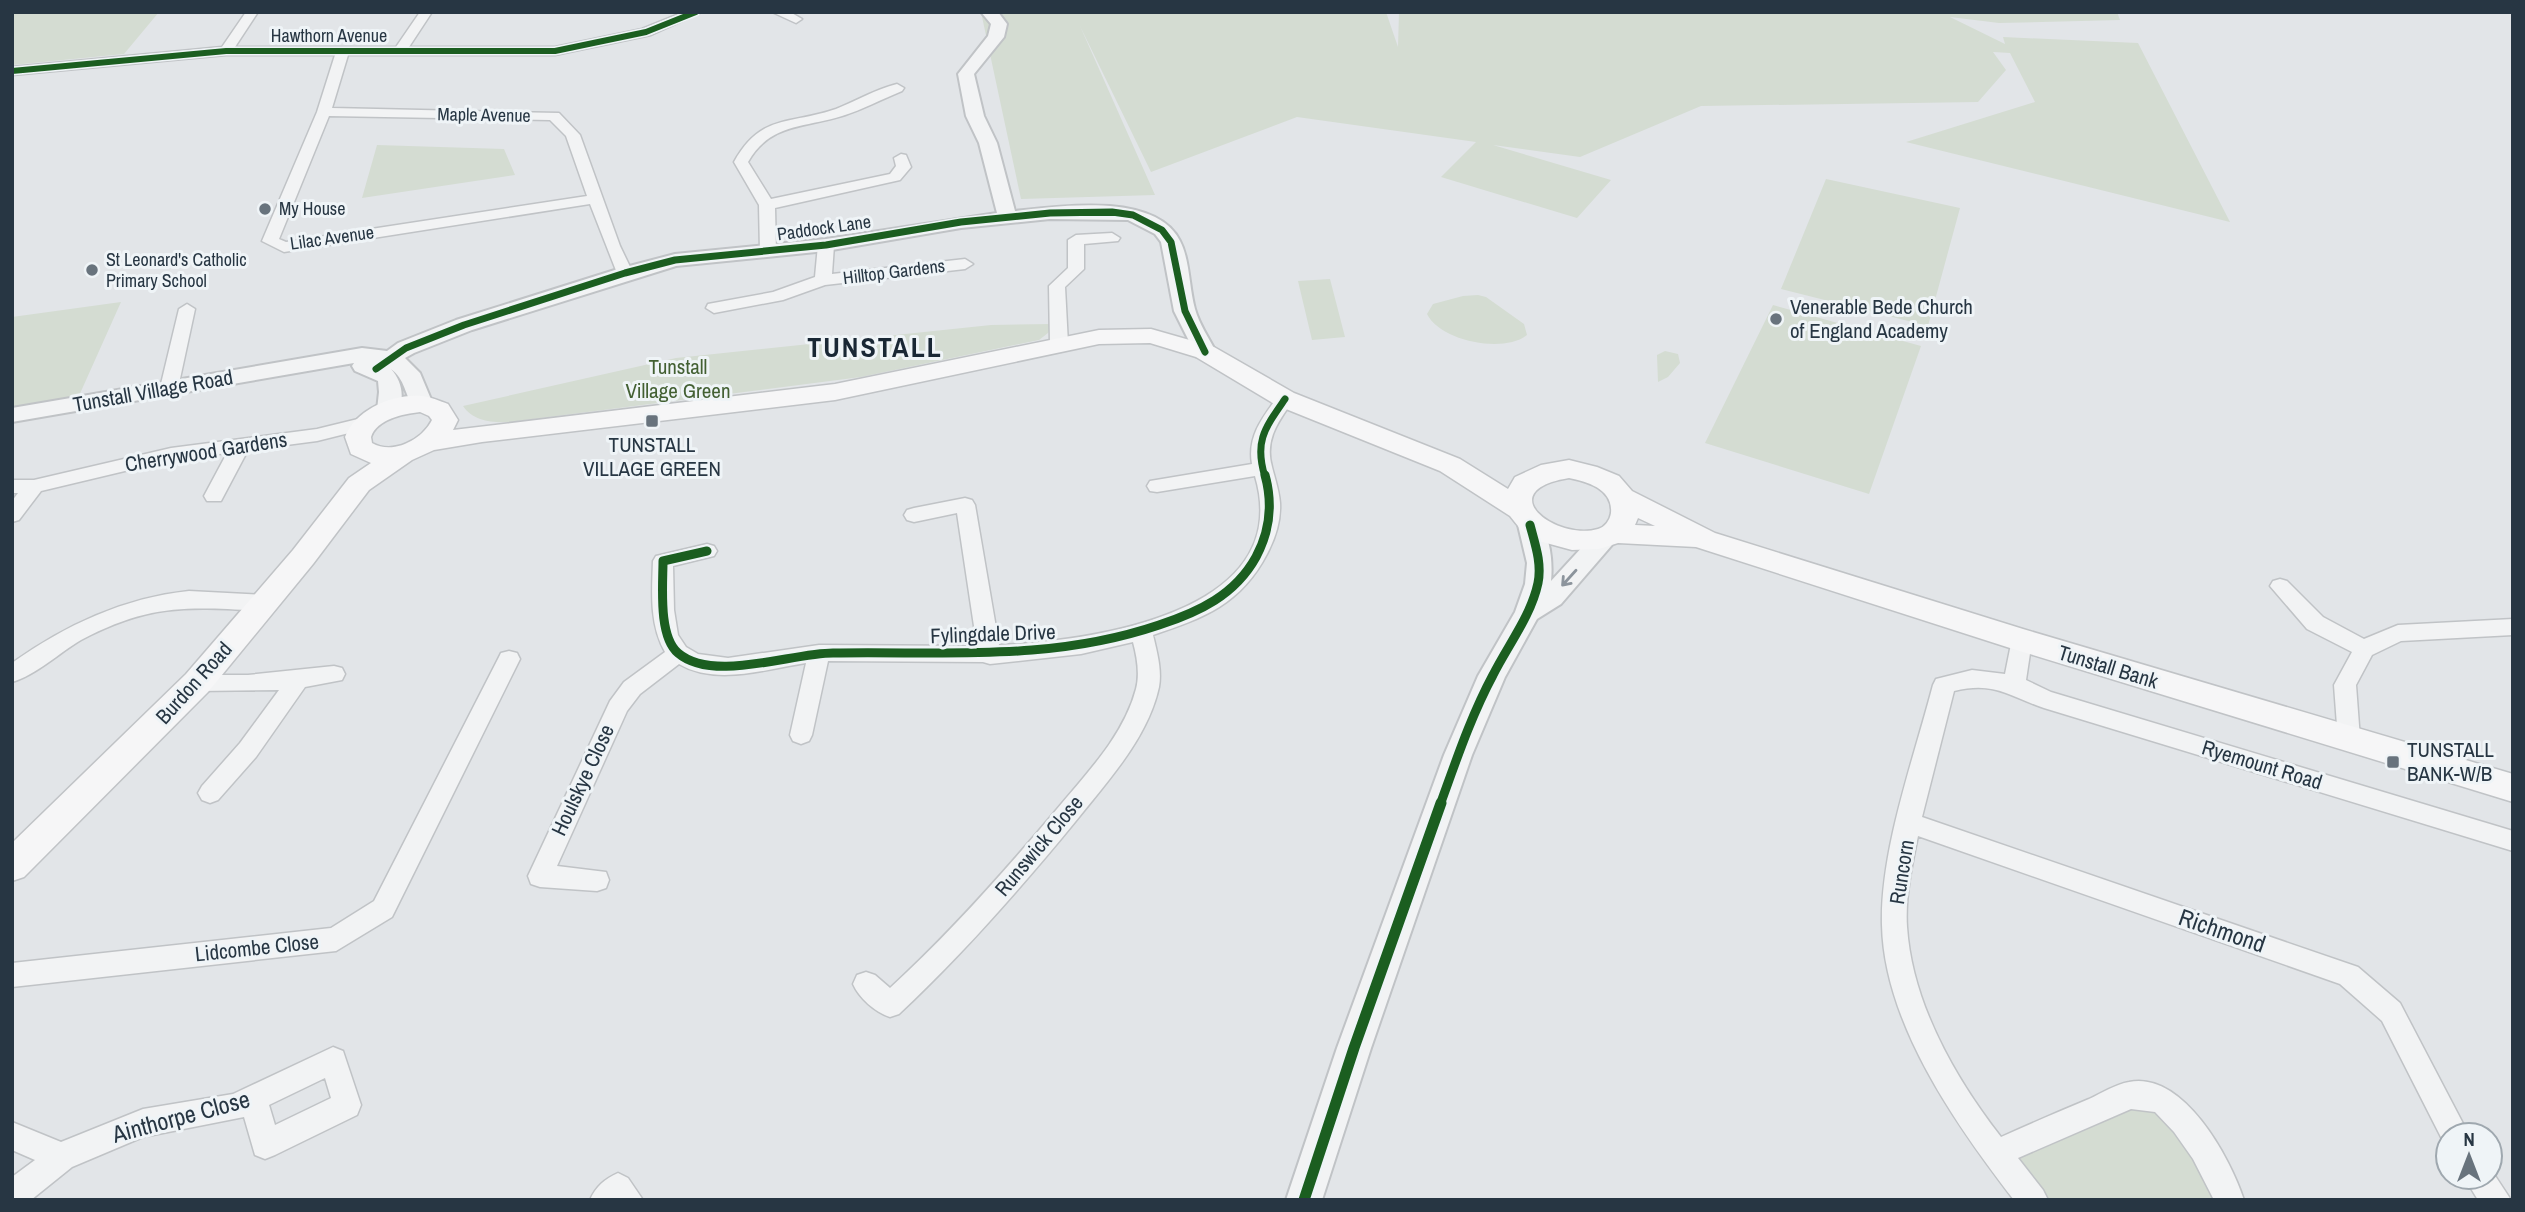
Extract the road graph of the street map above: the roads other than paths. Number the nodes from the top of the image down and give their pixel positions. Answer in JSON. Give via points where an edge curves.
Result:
{"nodes":[{"id":1,"x":252,"y":12,"type":"edge"},
{"id":2,"x":426,"y":12,"type":"edge"},
{"id":3,"x":778,"y":12,"type":"edge"},
{"id":4,"x":989,"y":12,"type":"edge"},
{"id":5,"x":684,"y":14,"type":"edge"},
{"id":6,"x":796,"y":19,"type":"dead end"},
{"id":7,"x":226,"y":51,"type":"junction"},
{"id":8,"x":342,"y":52,"type":"junction"},
{"id":9,"x":399,"y":52,"type":"junction"},
{"id":10,"x":12,"y":71,"type":"edge"},
{"id":11,"x":897,"y":88,"type":"dead end"},
{"id":12,"x":324,"y":112,"type":"junction"},
{"id":13,"x":901,"y":158,"type":"dead end"},
{"id":14,"x":595,"y":199,"type":"junction"},
{"id":15,"x":767,"y":205,"type":"junction"},
{"id":16,"x":1007,"y":215,"type":"junction"},
{"id":17,"x":1112,"y":239,"type":"dead end"},
{"id":18,"x":826,"y":245,"type":"junction"},
{"id":19,"x":768,"y":252,"type":"junction"},
{"id":20,"x":965,"y":264,"type":"dead end"},
{"id":21,"x":625,"y":273,"type":"junction"},
{"id":22,"x":823,"y":280,"type":"junction"},
{"id":23,"x":714,"y":308,"type":"dead end"},
{"id":24,"x":187,"y":309,"type":"dead end"},
{"id":25,"x":1185,"y":311,"type":"junction"},
{"id":26,"x":1167,"y":339,"type":"junction"},
{"id":27,"x":1059,"y":344,"type":"junction"},
{"id":28,"x":1205,"y":352,"type":"junction"},
{"id":29,"x":383,"y":364,"type":"junction"},
{"id":30,"x":169,"y":388,"type":"junction"},
{"id":31,"x":1285,"y":399,"type":"junction"},
{"id":32,"x":422,"y":404,"type":"junction"},
{"id":33,"x":12,"y":415,"type":"edge"},
{"id":34,"x":445,"y":420,"type":"junction"},
{"id":35,"x":370,"y":432,"type":"junction"},
{"id":36,"x":482,"y":434,"type":"junction"},
{"id":37,"x":242,"y":446,"type":"junction"},
{"id":38,"x":416,"y":448,"type":"junction"},
{"id":39,"x":1450,"y":465,"type":"junction"},
{"id":40,"x":1262,"y":469,"type":"junction"},
{"id":41,"x":1531,"y":477,"type":"junction"},
{"id":42,"x":359,"y":484,"type":"junction"},
{"id":43,"x":34,"y":486,"type":"junction"},
{"id":44,"x":1157,"y":486,"type":"dead end"},
{"id":45,"x":12,"y":487,"type":"edge"},
{"id":46,"x":214,"y":496,"type":"dead end"},
{"id":47,"x":1623,"y":498,"type":"junction"},
{"id":48,"x":12,"y":515,"type":"edge"},
{"id":49,"x":914,"y":515,"type":"dead end"},
{"id":50,"x":1525,"y":517,"type":"junction"},
{"id":51,"x":1609,"y":536,"type":"junction"},
{"id":52,"x":1705,"y":540,"type":"junction"},
{"id":53,"x":707,"y":551,"type":"dead end"},
{"id":54,"x":2280,"y":586,"type":"dead end"},
{"id":55,"x":264,"y":603,"type":"junction"},
{"id":56,"x":1528,"y":612,"type":"junction"},
{"id":57,"x":2513,"y":627,"type":"edge"},
{"id":58,"x":1142,"y":632,"type":"junction"},
{"id":59,"x":2021,"y":640,"type":"junction"},
{"id":60,"x":2364,"y":649,"type":"junction"},
{"id":61,"x":678,"y":653,"type":"junction"},
{"id":62,"x":819,"y":653,"type":"junction"},
{"id":63,"x":990,"y":656,"type":"junction"},
{"id":64,"x":509,"y":659,"type":"dead end"},
{"id":65,"x":12,"y":674,"type":"edge"},
{"id":66,"x":334,"y":674,"type":"dead end"},
{"id":67,"x":298,"y":680,"type":"junction"},
{"id":68,"x":197,"y":683,"type":"junction"},
{"id":69,"x":2014,"y":684,"type":"junction"},
{"id":70,"x":801,"y":734,"type":"dead end"},
{"id":71,"x":2349,"y":739,"type":"junction"},
{"id":72,"x":2513,"y":788,"type":"edge"},
{"id":73,"x":210,"y":793,"type":"dead end"},
{"id":74,"x":1910,"y":823,"type":"junction"},
{"id":75,"x":2513,"y":841,"type":"edge"},
{"id":76,"x":12,"y":866,"type":"edge"},
{"id":77,"x":597,"y":880,"type":"dead end"},
{"id":78,"x":12,"y":975,"type":"edge"},
{"id":79,"x":866,"y":984,"type":"dead end"},
{"id":80,"x":254,"y":1099,"type":"junction"},
{"id":81,"x":2448,"y":1121,"type":"edge"},
{"id":82,"x":12,"y":1136,"type":"edge"},
{"id":83,"x":1997,"y":1153,"type":"junction"},
{"id":84,"x":62,"y":1157,"type":"junction"},
{"id":85,"x":12,"y":1196,"type":"edge"},
{"id":86,"x":605,"y":1200,"type":"edge"},
{"id":87,"x":628,"y":1200,"type":"edge"},
{"id":88,"x":1304,"y":1200,"type":"edge"},
{"id":89,"x":2032,"y":1200,"type":"edge"},
{"id":90,"x":2229,"y":1200,"type":"edge"}],
"edges":[{"from":1,"to":7,"type":"street"},
{"from":2,"to":9,"type":"street"},
{"from":3,"to":6,"type":"street"},
{"from":4,"to":16,"type":"street","via":[[999,24],[996,37],[966,74]]},
{"from":5,"to":9,"type":"street","name":"Hawthorn Avenue","via":[[646,32],[555,51]]},
{"from":7,"to":8,"type":"street","name":"Hawthorn Avenue"},
{"from":7,"to":10,"type":"street","name":"Hawthorn Avenue"},
{"from":8,"to":9,"type":"street","name":"Hawthorn Avenue"},
{"from":8,"to":12,"type":"street","name":"Lilac Avenue"},
{"from":11,"to":15,"type":"street","via":[[836,113],[773,128],[748,145],[741,162]]},
{"from":12,"to":14,"type":"street","name":"Maple Avenue","via":[[554,116],[573,135]]},
{"from":12,"to":14,"type":"street","name":"Lilac Avenue","via":[[270,241],[285,247]]},
{"from":13,"to":15,"type":"street","via":[[904,167],[895,177]]},
{"from":14,"to":21,"type":"street","name":"Maple Avenue"},
{"from":15,"to":19,"type":"street"},
{"from":16,"to":18,"type":"street","name":"Paddock Lane"},
{"from":16,"to":25,"type":"street","name":"Paddock Lane","via":[[1112,212],[1147,220],[1171,242]]},
{"from":17,"to":27,"type":"street","via":[[1076,240],[1076,269],[1057,286]]},
{"from":18,"to":19,"type":"street","name":"Paddock Lane"},
{"from":18,"to":22,"type":"street","name":"Hilltop Gardens"},
{"from":19,"to":21,"type":"street","name":"Paddock Lane","via":[[696,256]]},
{"from":20,"to":22,"type":"street","name":"Hilltop Gardens"},
{"from":21,"to":29,"type":"street","name":"Paddock Lane","via":[[424,339]]},
{"from":22,"to":23,"type":"street","name":"Hilltop Gardens","via":[[777,296]]},
{"from":24,"to":30,"type":"street"},
{"from":25,"to":26,"type":"street"},
{"from":25,"to":28,"type":"street","name":"Paddock Lane"},
{"from":26,"to":27,"type":"main road","via":[[1119,335]]},
{"from":26,"to":28,"type":"main road"},
{"from":27,"to":36,"type":"main road","via":[[835,392]]},
{"from":28,"to":31,"type":"main road"},
{"from":29,"to":30,"type":"street","name":"Tunstall Village Road","via":[[362,355]]},
{"from":29,"to":32,"type":"street","via":[[407,368]]},
{"from":29,"to":35,"type":"street","via":[[391,394]]},
{"from":30,"to":33,"type":"street","name":"Tunstall Village Road"},
{"from":31,"to":39,"type":"main road"},
{"from":31,"to":40,"type":"street","name":"Fylingdale Drive","via":[[1259,446]]},
{"from":32,"to":34,"type":"main road","via":[[439,410]]},
{"from":32,"to":35,"type":"main road"},
{"from":34,"to":36,"type":"main road"},
{"from":34,"to":38,"type":"main road","via":[[443,428]]},
{"from":35,"to":37,"type":"street","name":"Cherrywood Gardens"},
{"from":35,"to":38,"type":"main road"},
{"from":35,"to":42,"type":"main road","name":"Burdon Road"},
{"from":36,"to":38,"type":"main road"},
{"from":37,"to":43,"type":"street","name":"Cherrywood Gardens","via":[[171,454]]},
{"from":37,"to":46,"type":"street"},
{"from":38,"to":42,"type":"main road","name":"Burdon Road"},
{"from":39,"to":41,"type":"main road","via":[[1492,475]]},
{"from":39,"to":50,"type":"main road"},
{"from":40,"to":44,"type":"street"},
{"from":40,"to":58,"type":"street","name":"Fylingdale Drive","via":[[1270,493],[1269,521],[1261,548],[1247,569],[1223,596]]},
{"from":41,"to":47,"type":"main road","via":[[1569,469],[1596,475]]},
{"from":41,"to":50,"type":"main road","via":[[1518,496]]},
{"from":42,"to":55,"type":"main road","name":"Burdon Road"},
{"from":43,"to":45,"type":"street","name":"Cherrywood Gardens"},
{"from":43,"to":48,"type":"street"},
{"from":47,"to":51,"type":"main road","via":[[1627,509],[1623,524]]},
{"from":47,"to":52,"type":"main road","name":"Tunstall Bank"},
{"from":49,"to":63,"type":"street","via":[[965,505]]},
{"from":50,"to":51,"type":"main road","via":[[1555,538],[1580,542]]},
{"from":50,"to":56,"type":"street","via":[[1540,563]]},
{"from":51,"to":52,"type":"main road","name":"Tunstall Bank"},
{"from":51,"to":56,"type":"street","one_way":true,"via":[[1552,597]]},
{"from":52,"to":59,"type":"main road","name":"Tunstall Bank"},
{"from":53,"to":61,"type":"street","via":[[663,562],[662,602],[670,642]]},
{"from":54,"to":60,"type":"street","via":[[2315,623]]},
{"from":55,"to":65,"type":"street","via":[[187,599],[133,610],[64,638]]},
{"from":55,"to":68,"type":"main road","name":"Burdon Road"},
{"from":56,"to":88,"type":"street","via":[[1492,676],[1458,755]]},
{"from":57,"to":60,"type":"street","via":[[2399,633]]},
{"from":58,"to":63,"type":"street","name":"Fylingdale Drive","via":[[1074,648]]},
{"from":58,"to":79,"type":"street","name":"Runswick Close","via":[[1150,671],[1143,703],[1087,789],[938,962],[900,996],[890,1004]]},
{"from":59,"to":69,"type":"street"},
{"from":59,"to":71,"type":"main road","name":"Tunstall Bank"},
{"from":60,"to":71,"type":"street","via":[[2346,685]]},
{"from":61,"to":62,"type":"street","name":"Fylingdale Drive","via":[[694,662],[718,666]]},
{"from":61,"to":77,"type":"street","name":"Houlskye Close","via":[[632,688],[618,707],[540,876]]},
{"from":62,"to":63,"type":"street","name":"Fylingdale Drive"},
{"from":62,"to":70,"type":"street"},
{"from":64,"to":78,"type":"street","name":"Lidcombe Close","via":[[383,909],[336,939]]},
{"from":66,"to":67,"type":"street"},
{"from":67,"to":68,"type":"street"},
{"from":67,"to":73,"type":"street","via":[[248,750]]},
{"from":68,"to":76,"type":"main road","name":"Burdon Road"},
{"from":69,"to":74,"type":"street","name":"Runcorn","via":[[1972,678],[1944,685]]},
{"from":69,"to":75,"type":"street","name":"Ryemount Road","via":[[2043,699]]},
{"from":71,"to":72,"type":"main road","name":"Tunstall Bank"},
{"from":74,"to":81,"type":"street","name":"Richmond","via":[[2349,975],[2391,1012]]},
{"from":74,"to":83,"type":"street","name":"Runcorn","via":[[1894,904],[1898,960],[1921,1026],[1954,1094]]},
{"from":80,"to":80,"type":"street","name":"Ainthorpe Close","via":[[265,1145],[347,1105],[333,1060]]},
{"from":80,"to":84,"type":"street","name":"Ainthorpe Close","via":[[235,1107],[143,1123]]},
{"from":82,"to":84,"type":"street"},
{"from":83,"to":89,"type":"street","name":"Runcorn"},
{"from":83,"to":90,"type":"street","via":[[2130,1095],[2152,1099],[2166,1102],[2213,1161]]},
{"from":84,"to":85,"type":"street","name":"Ainthorpe Close"},
{"from":86,"to":87,"type":"street","via":[[618,1188]]}]}
